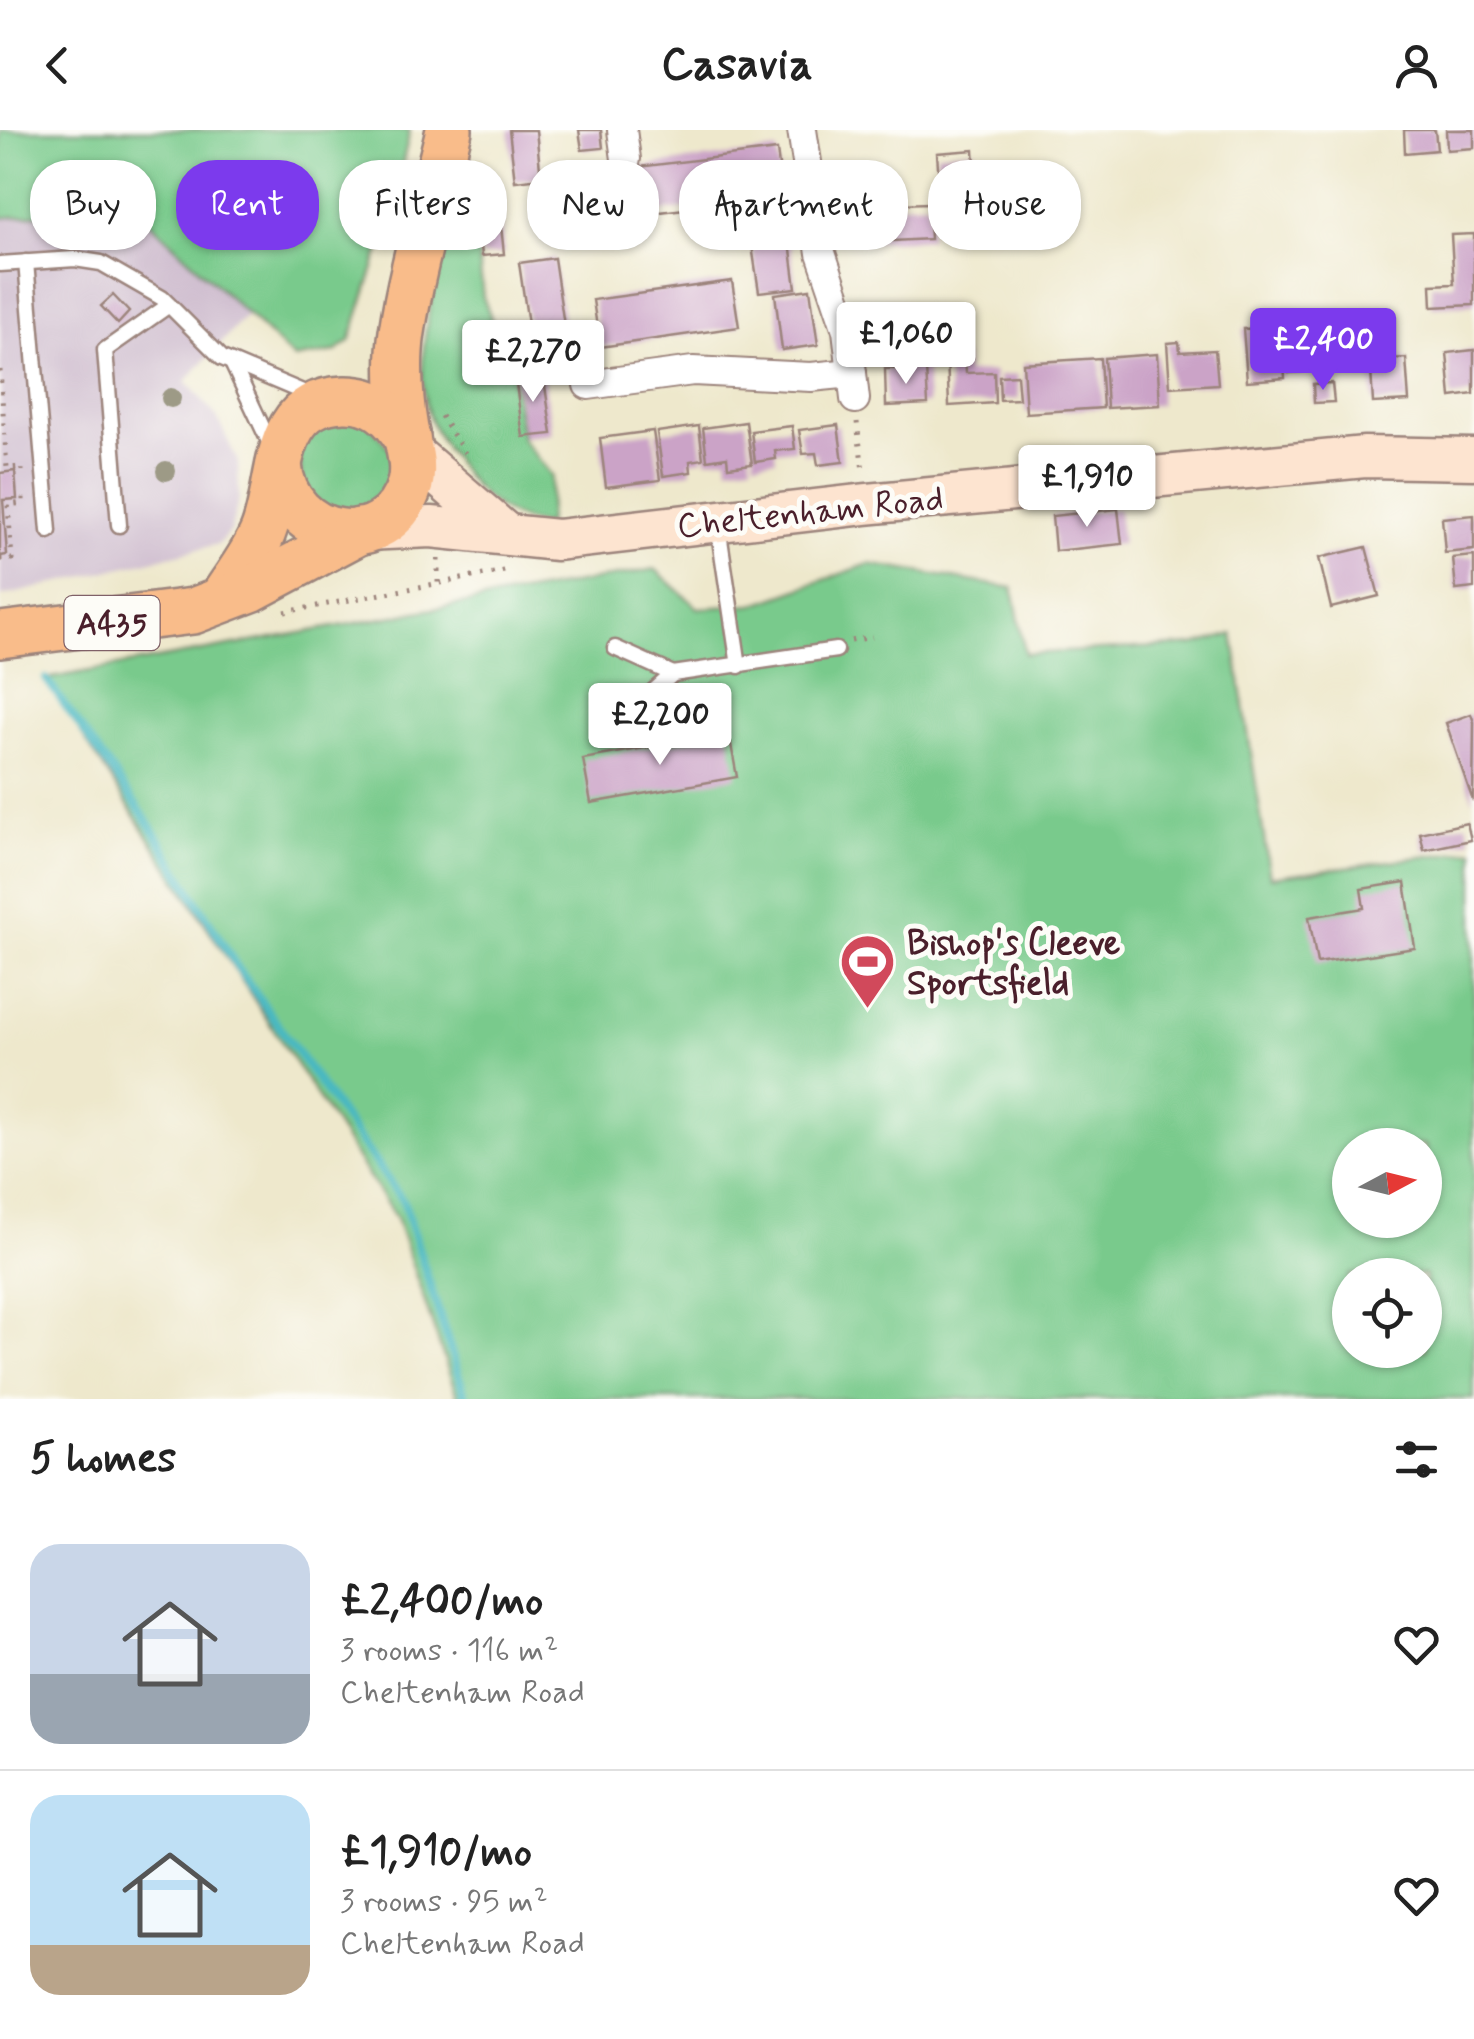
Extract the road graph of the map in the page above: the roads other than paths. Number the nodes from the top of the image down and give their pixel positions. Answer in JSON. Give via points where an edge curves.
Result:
{"nodes":[{"id":1,"x":449,"y":130,"type":"edge"},
{"id":2,"x":622,"y":130,"type":"edge"},
{"id":3,"x":802,"y":130,"type":"edge"},
{"id":4,"x":626,"y":160,"type":"dead end"},
{"id":5,"x":26,"y":262,"type":"junction"},
{"id":6,"x":0,"y":264,"type":"edge"},
{"id":7,"x":169,"y":305,"type":"junction"},
{"id":8,"x":402,"y":334,"type":"junction"},
{"id":9,"x":233,"y":365,"type":"junction"},
{"id":10,"x":588,"y":384,"type":"dead end"},
{"id":11,"x":331,"y":400,"type":"junction"},
{"id":12,"x":418,"y":433,"type":"junction"},
{"id":13,"x":1474,"y":459,"type":"edge"},
{"id":14,"x":279,"y":463,"type":"junction"},
{"id":15,"x":718,"y":520,"type":"junction"},
{"id":16,"x":119,"y":525,"type":"dead end"},
{"id":17,"x":49,"y":530,"type":"dead end"},
{"id":18,"x":363,"y":530,"type":"junction"},
{"id":19,"x":512,"y":550,"type":"junction"},
{"id":20,"x":222,"y":599,"type":"junction"},
{"id":21,"x":0,"y":635,"type":"edge"},
{"id":22,"x":615,"y":648,"type":"dead end"},
{"id":23,"x":836,"y":650,"type":"dead end"},
{"id":24,"x":739,"y":666,"type":"junction"},
{"id":25,"x":673,"y":674,"type":"junction"},
{"id":26,"x":628,"y":714,"type":"dead end"}],
"edges":[{"from":1,"to":8,"type":"main road"},
{"from":2,"to":4,"type":"street"},
{"from":3,"to":10,"type":"street","via":[[821,252],[847,330],[854,386],[693,370]]},
{"from":5,"to":6,"type":"lane"},
{"from":5,"to":7,"type":"lane","via":[[101,263]]},
{"from":5,"to":17,"type":"lane"},
{"from":7,"to":9,"type":"lane"},
{"from":7,"to":16,"type":"lane","via":[[105,350]]},
{"from":8,"to":11,"type":"main road"},
{"from":8,"to":12,"type":"main road"},
{"from":9,"to":11,"type":"lane"},
{"from":9,"to":14,"type":"lane"},
{"from":11,"to":12,"type":"main road","via":[[356,399],[380,408]]},
{"from":11,"to":14,"type":"main road","via":[[290,427]]},
{"from":12,"to":18,"type":"main road","via":[[405,497],[387,518]]},
{"from":12,"to":19,"type":"street","via":[[451,488]]},
{"from":13,"to":15,"type":"street","name":"Cheltenham Road","via":[[1365,457]]},
{"from":14,"to":18,"type":"main road","via":[[283,490],[313,524]]},
{"from":14,"to":20,"type":"main road","via":[[262,532]]},
{"from":15,"to":19,"type":"street","name":"Cheltenham Road"},
{"from":15,"to":24,"type":"lane"},
{"from":18,"to":19,"type":"street","name":"Cheltenham Road","via":[[438,527]]},
{"from":18,"to":20,"type":"main road","number":"A435"},
{"from":20,"to":21,"type":"main road","number":"A435","via":[[164,616]]},
{"from":22,"to":25,"type":"lane"},
{"from":23,"to":24,"type":"lane"},
{"from":24,"to":25,"type":"lane"},
{"from":25,"to":26,"type":"lane"}]}
